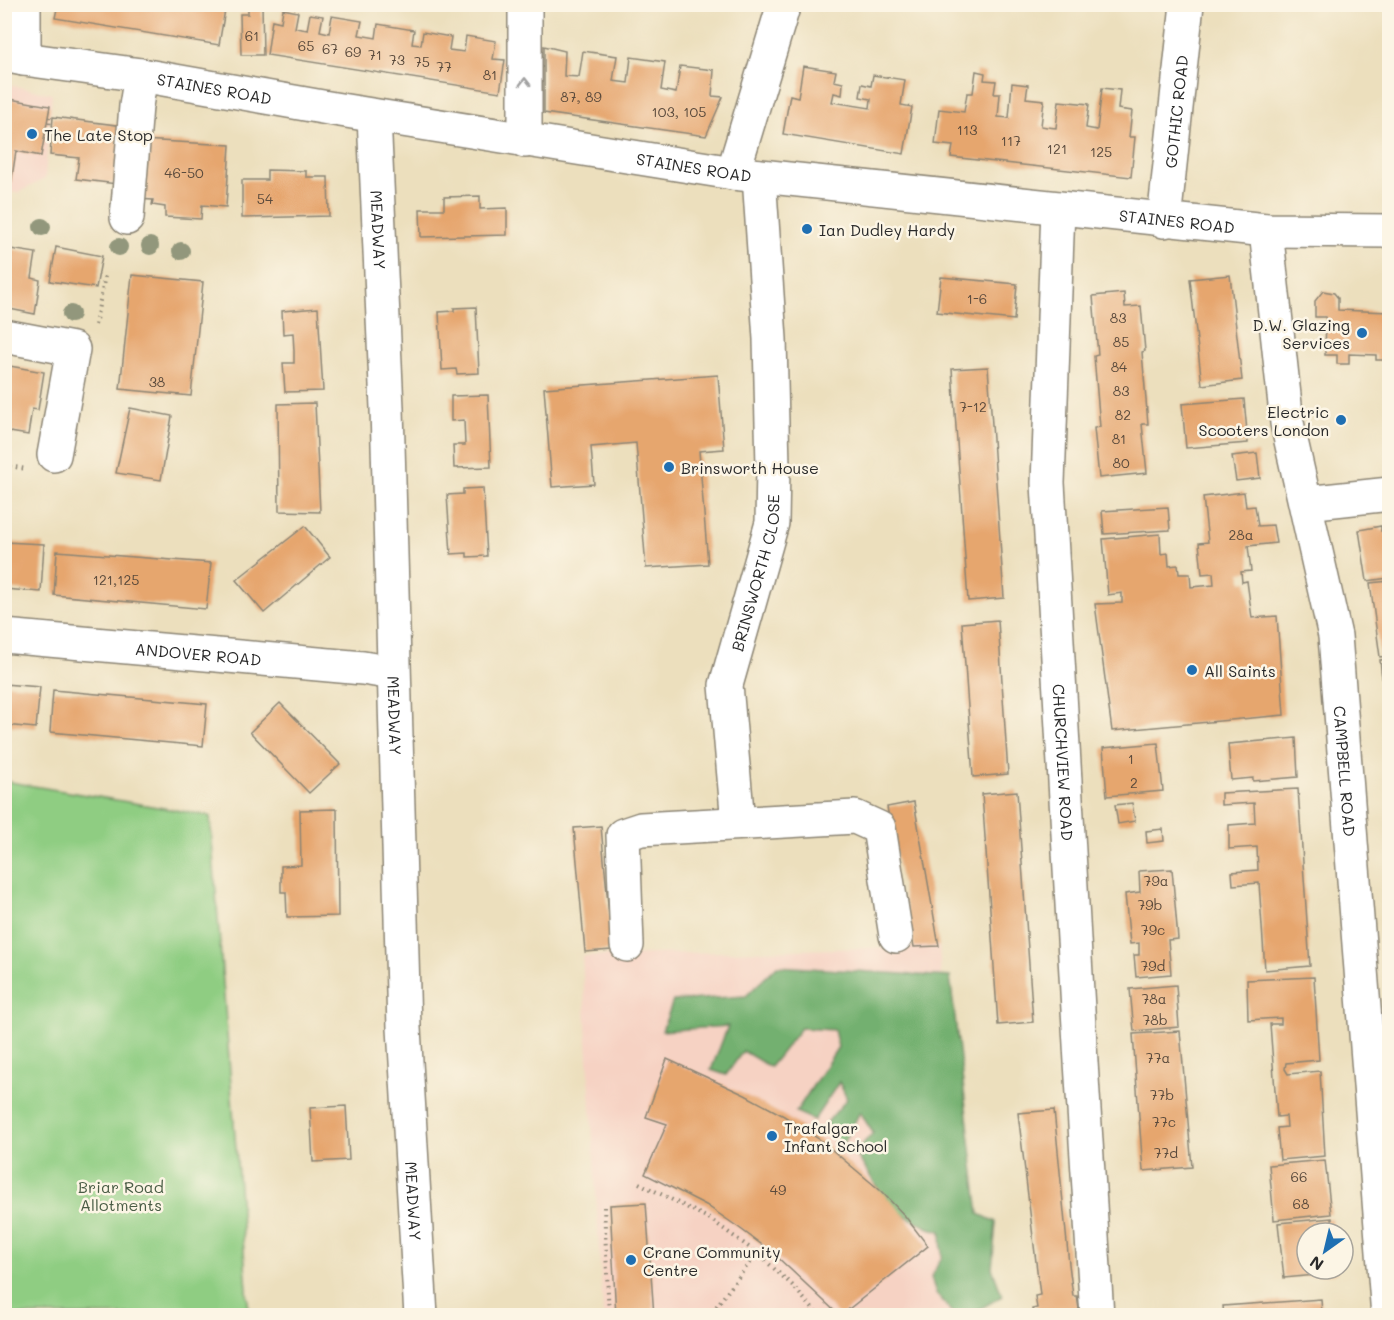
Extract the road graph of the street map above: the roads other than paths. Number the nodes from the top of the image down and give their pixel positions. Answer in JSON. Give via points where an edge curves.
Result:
{"nodes":[{"id":1,"x":24,"y":4,"type":"edge"},
{"id":2,"x":525,"y":4,"type":"edge"},
{"id":3,"x":784,"y":4,"type":"edge"},
{"id":4,"x":1187,"y":4,"type":"edge"},
{"id":5,"x":14,"y":57,"type":"edge"},
{"id":6,"x":141,"y":75,"type":"junction"},
{"id":7,"x":374,"y":116,"type":"junction"},
{"id":8,"x":525,"y":141,"type":"junction"},
{"id":9,"x":746,"y":175,"type":"junction"},
{"id":10,"x":1058,"y":209,"type":"junction"},
{"id":11,"x":127,"y":219,"type":"dead end"},
{"id":12,"x":1164,"y":221,"type":"junction"},
{"id":13,"x":1266,"y":231,"type":"junction"},
{"id":14,"x":1389,"y":231,"type":"edge"},
{"id":15,"x":4,"y":336,"type":"edge"},
{"id":16,"x":40,"y":462,"type":"road end"},
{"id":17,"x":1389,"y":494,"type":"edge"},
{"id":18,"x":1306,"y":503,"type":"junction"},
{"id":19,"x":4,"y":636,"type":"edge"},
{"id":20,"x":393,"y":673,"type":"junction"},
{"id":21,"x":738,"y":823,"type":"junction"},
{"id":22,"x":896,"y":936,"type":"dead end"},
{"id":23,"x":627,"y":945,"type":"dead end"},
{"id":24,"x":1388,"y":1304,"type":"edge"},
{"id":25,"x":421,"y":1316,"type":"edge"},
{"id":26,"x":1097,"y":1316,"type":"edge"}],
"edges":[{"from":1,"to":5,"type":"street"},
{"from":8,"to":2,"type":"street","one_way":true},
{"from":3,"to":9,"type":"street"},
{"from":4,"to":12,"type":"street","name":"GOTHIC ROAD"},
{"from":5,"to":6,"type":"street","name":"STAINES ROAD"},
{"from":6,"to":7,"type":"street","name":"STAINES ROAD"},
{"from":6,"to":11,"type":"street"},
{"from":7,"to":8,"type":"street","name":"STAINES ROAD"},
{"from":7,"to":20,"type":"street","name":"MEADWAY","via":[[387,408]]},
{"from":8,"to":9,"type":"street","name":"STAINES ROAD"},
{"from":9,"to":10,"type":"street","name":"STAINES ROAD"},
{"from":9,"to":21,"type":"street","name":"BRINSWORTH CLOSE","via":[[770,339],[773,467],[772,523],[726,685]]},
{"from":10,"to":12,"type":"street","name":"STAINES ROAD"},
{"from":10,"to":26,"type":"street","name":"CHURCHVIEW ROAD","via":[[1048,483]]},
{"from":12,"to":13,"type":"street","name":"STAINES ROAD"},
{"from":13,"to":14,"type":"street","name":"STAINES ROAD"},
{"from":13,"to":18,"type":"street","name":"CAMPBELL ROAD","via":[[1287,423]]},
{"from":15,"to":16,"type":"street","via":[[73,349]]},
{"from":17,"to":18,"type":"street"},
{"from":18,"to":24,"type":"street","name":"CAMPBELL ROAD","via":[[1335,636]]},
{"from":19,"to":20,"type":"street","name":"ANDOVER ROAD"},
{"from":20,"to":25,"type":"street","name":"MEADWAY","via":[[404,1028]]},
{"from":21,"to":22,"type":"street","via":[[855,817],[879,828]]},
{"from":21,"to":23,"type":"street","via":[[641,829],[622,835]]}]}
